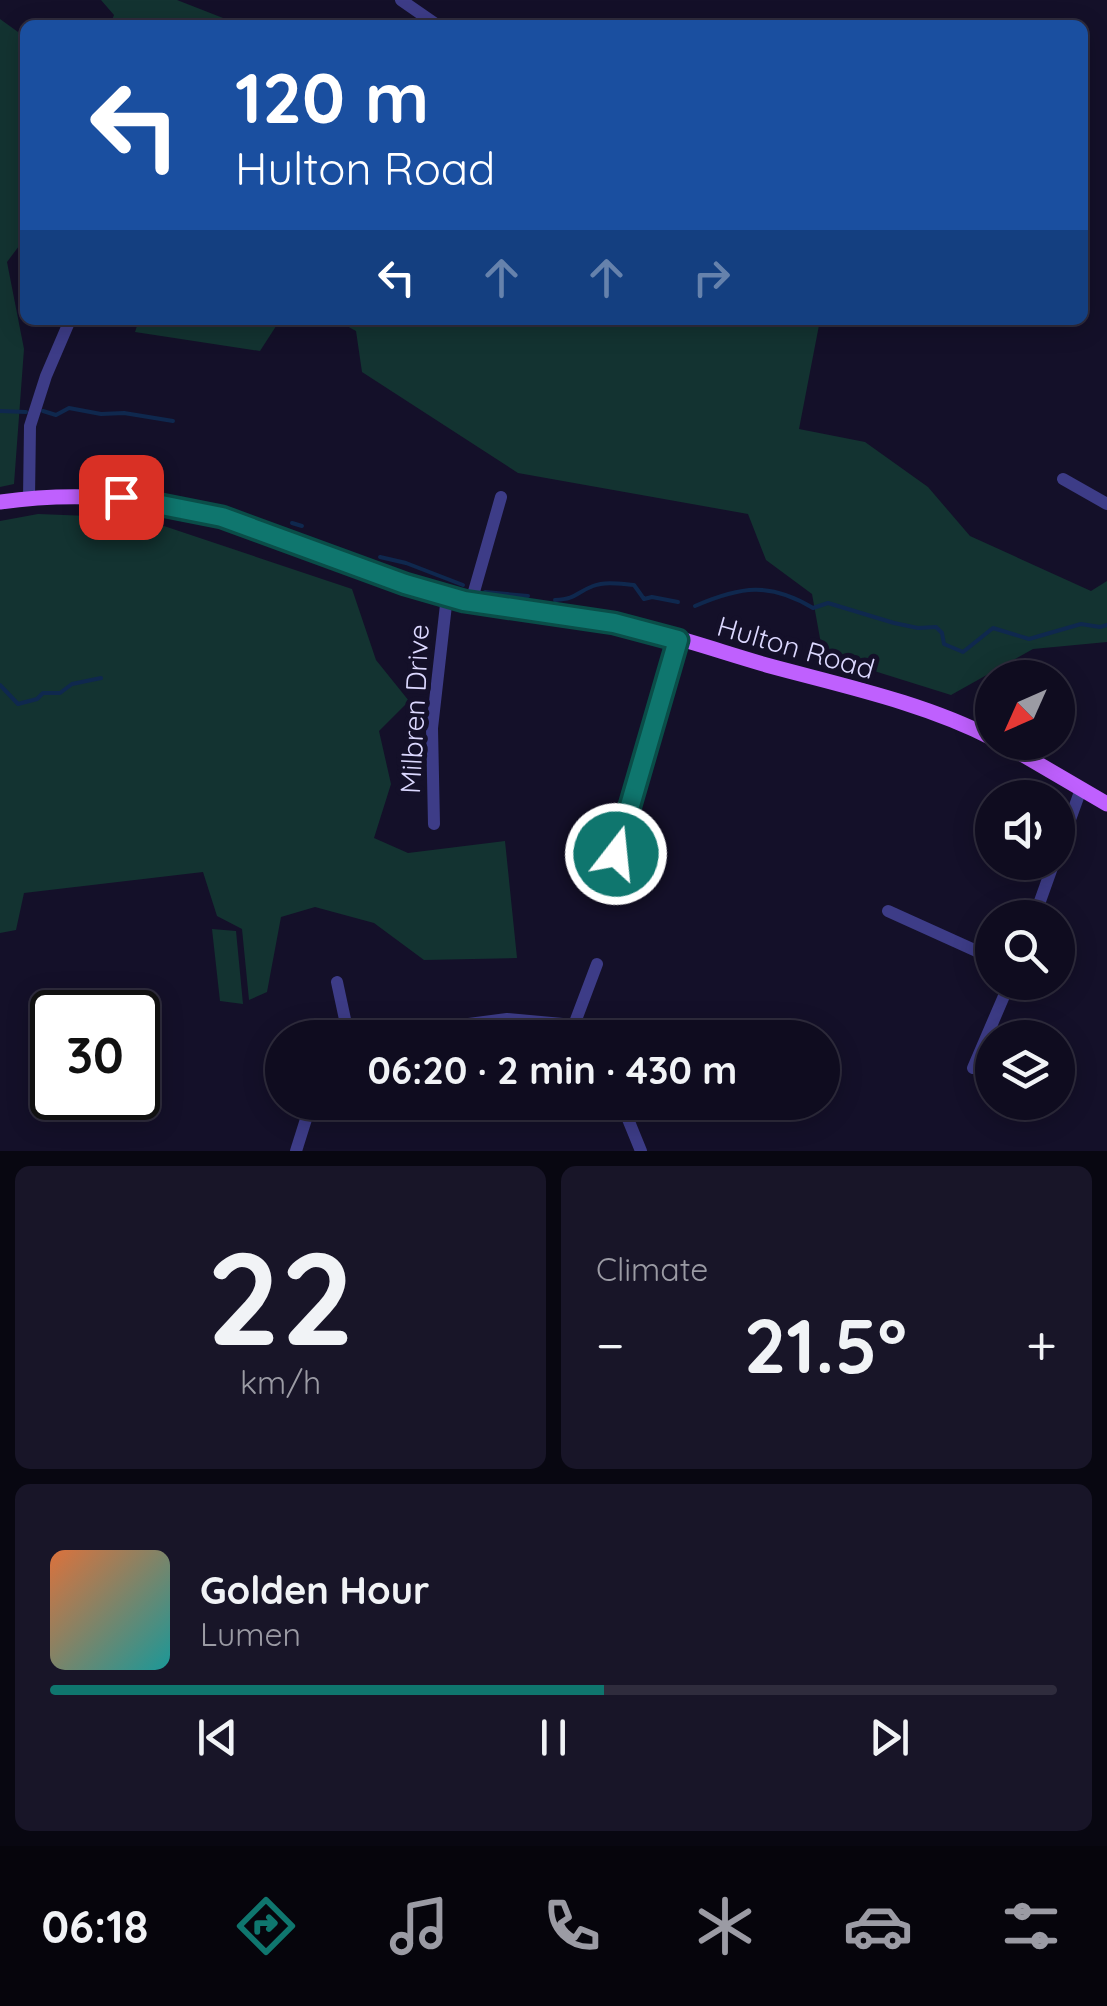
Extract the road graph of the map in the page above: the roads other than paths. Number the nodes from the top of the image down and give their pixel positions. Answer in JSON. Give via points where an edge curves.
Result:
{"nodes":[{"id":1,"x":401,"y":0,"type":"edge"},
{"id":2,"x":430,"y":20,"type":"edge"},
{"id":3,"x":68,"y":325,"type":"edge"},
{"id":4,"x":1063,"y":480,"type":"dead end"},
{"id":5,"x":501,"y":497,"type":"dead end"},
{"id":6,"x":29,"y":498,"type":"junction"},
{"id":7,"x":0,"y":502,"type":"edge"},
{"id":8,"x":1107,"y":504,"type":"edge"},
{"id":9,"x":447,"y":596,"type":"junction"},
{"id":10,"x":471,"y":602,"type":"junction"},
{"id":11,"x":678,"y":640,"type":"junction"},
{"id":12,"x":975,"y":732,"type":"edge"},
{"id":13,"x":1032,"y":760,"type":"edge"},
{"id":14,"x":1081,"y":789,"type":"junction"},
{"id":15,"x":1107,"y":804,"type":"edge"},
{"id":16,"x":1075,"y":806,"type":"edge"},
{"id":17,"x":434,"y":824,"type":"dead end"},
{"id":18,"x":616,"y":854,"type":"dead end"},
{"id":19,"x":888,"y":910,"type":"dead end"},
{"id":20,"x":975,"y":950,"type":"edge"},
{"id":21,"x":598,"y":964,"type":"dead end"},
{"id":22,"x":337,"y":982,"type":"dead end"},
{"id":23,"x":1002,"y":1000,"type":"edge"},
{"id":24,"x":346,"y":1020,"type":"edge"},
{"id":25,"x":576,"y":1020,"type":"edge"},
{"id":26,"x":973,"y":1068,"type":"dead end"},
{"id":27,"x":306,"y":1120,"type":"edge"},
{"id":28,"x":629,"y":1120,"type":"edge"},
{"id":29,"x":296,"y":1151,"type":"edge"},
{"id":30,"x":642,"y":1151,"type":"edge"}],
"edges":[{"from":1,"to":2,"type":"street"},
{"from":3,"to":6,"type":"street","via":[[30,426]]},
{"from":4,"to":8,"type":"street"},
{"from":5,"to":10,"type":"street"},
{"from":6,"to":7,"type":"main road","name":"Hulton Road"},
{"from":6,"to":9,"type":"main road","name":"Hulton Road","via":[[121,497],[187,508]]},
{"from":9,"to":10,"type":"main road","name":"Hulton Road"},
{"from":9,"to":17,"type":"street","name":"Milbren Drive","via":[[433,714]]},
{"from":10,"to":11,"type":"main road","name":"Hulton Road","via":[[614,623]]},
{"from":11,"to":12,"type":"main road","name":"Hulton Road","via":[[872,694]]},
{"from":11,"to":18,"type":"street"},
{"from":13,"to":14,"type":"main road"},
{"from":14,"to":15,"type":"main road"},
{"from":14,"to":16,"type":"street"},
{"from":19,"to":20,"type":"street"},
{"from":21,"to":25,"type":"street"},
{"from":22,"to":24,"type":"street"},
{"from":23,"to":26,"type":"street"},
{"from":27,"to":29,"type":"street"},
{"from":28,"to":30,"type":"street"}]}
